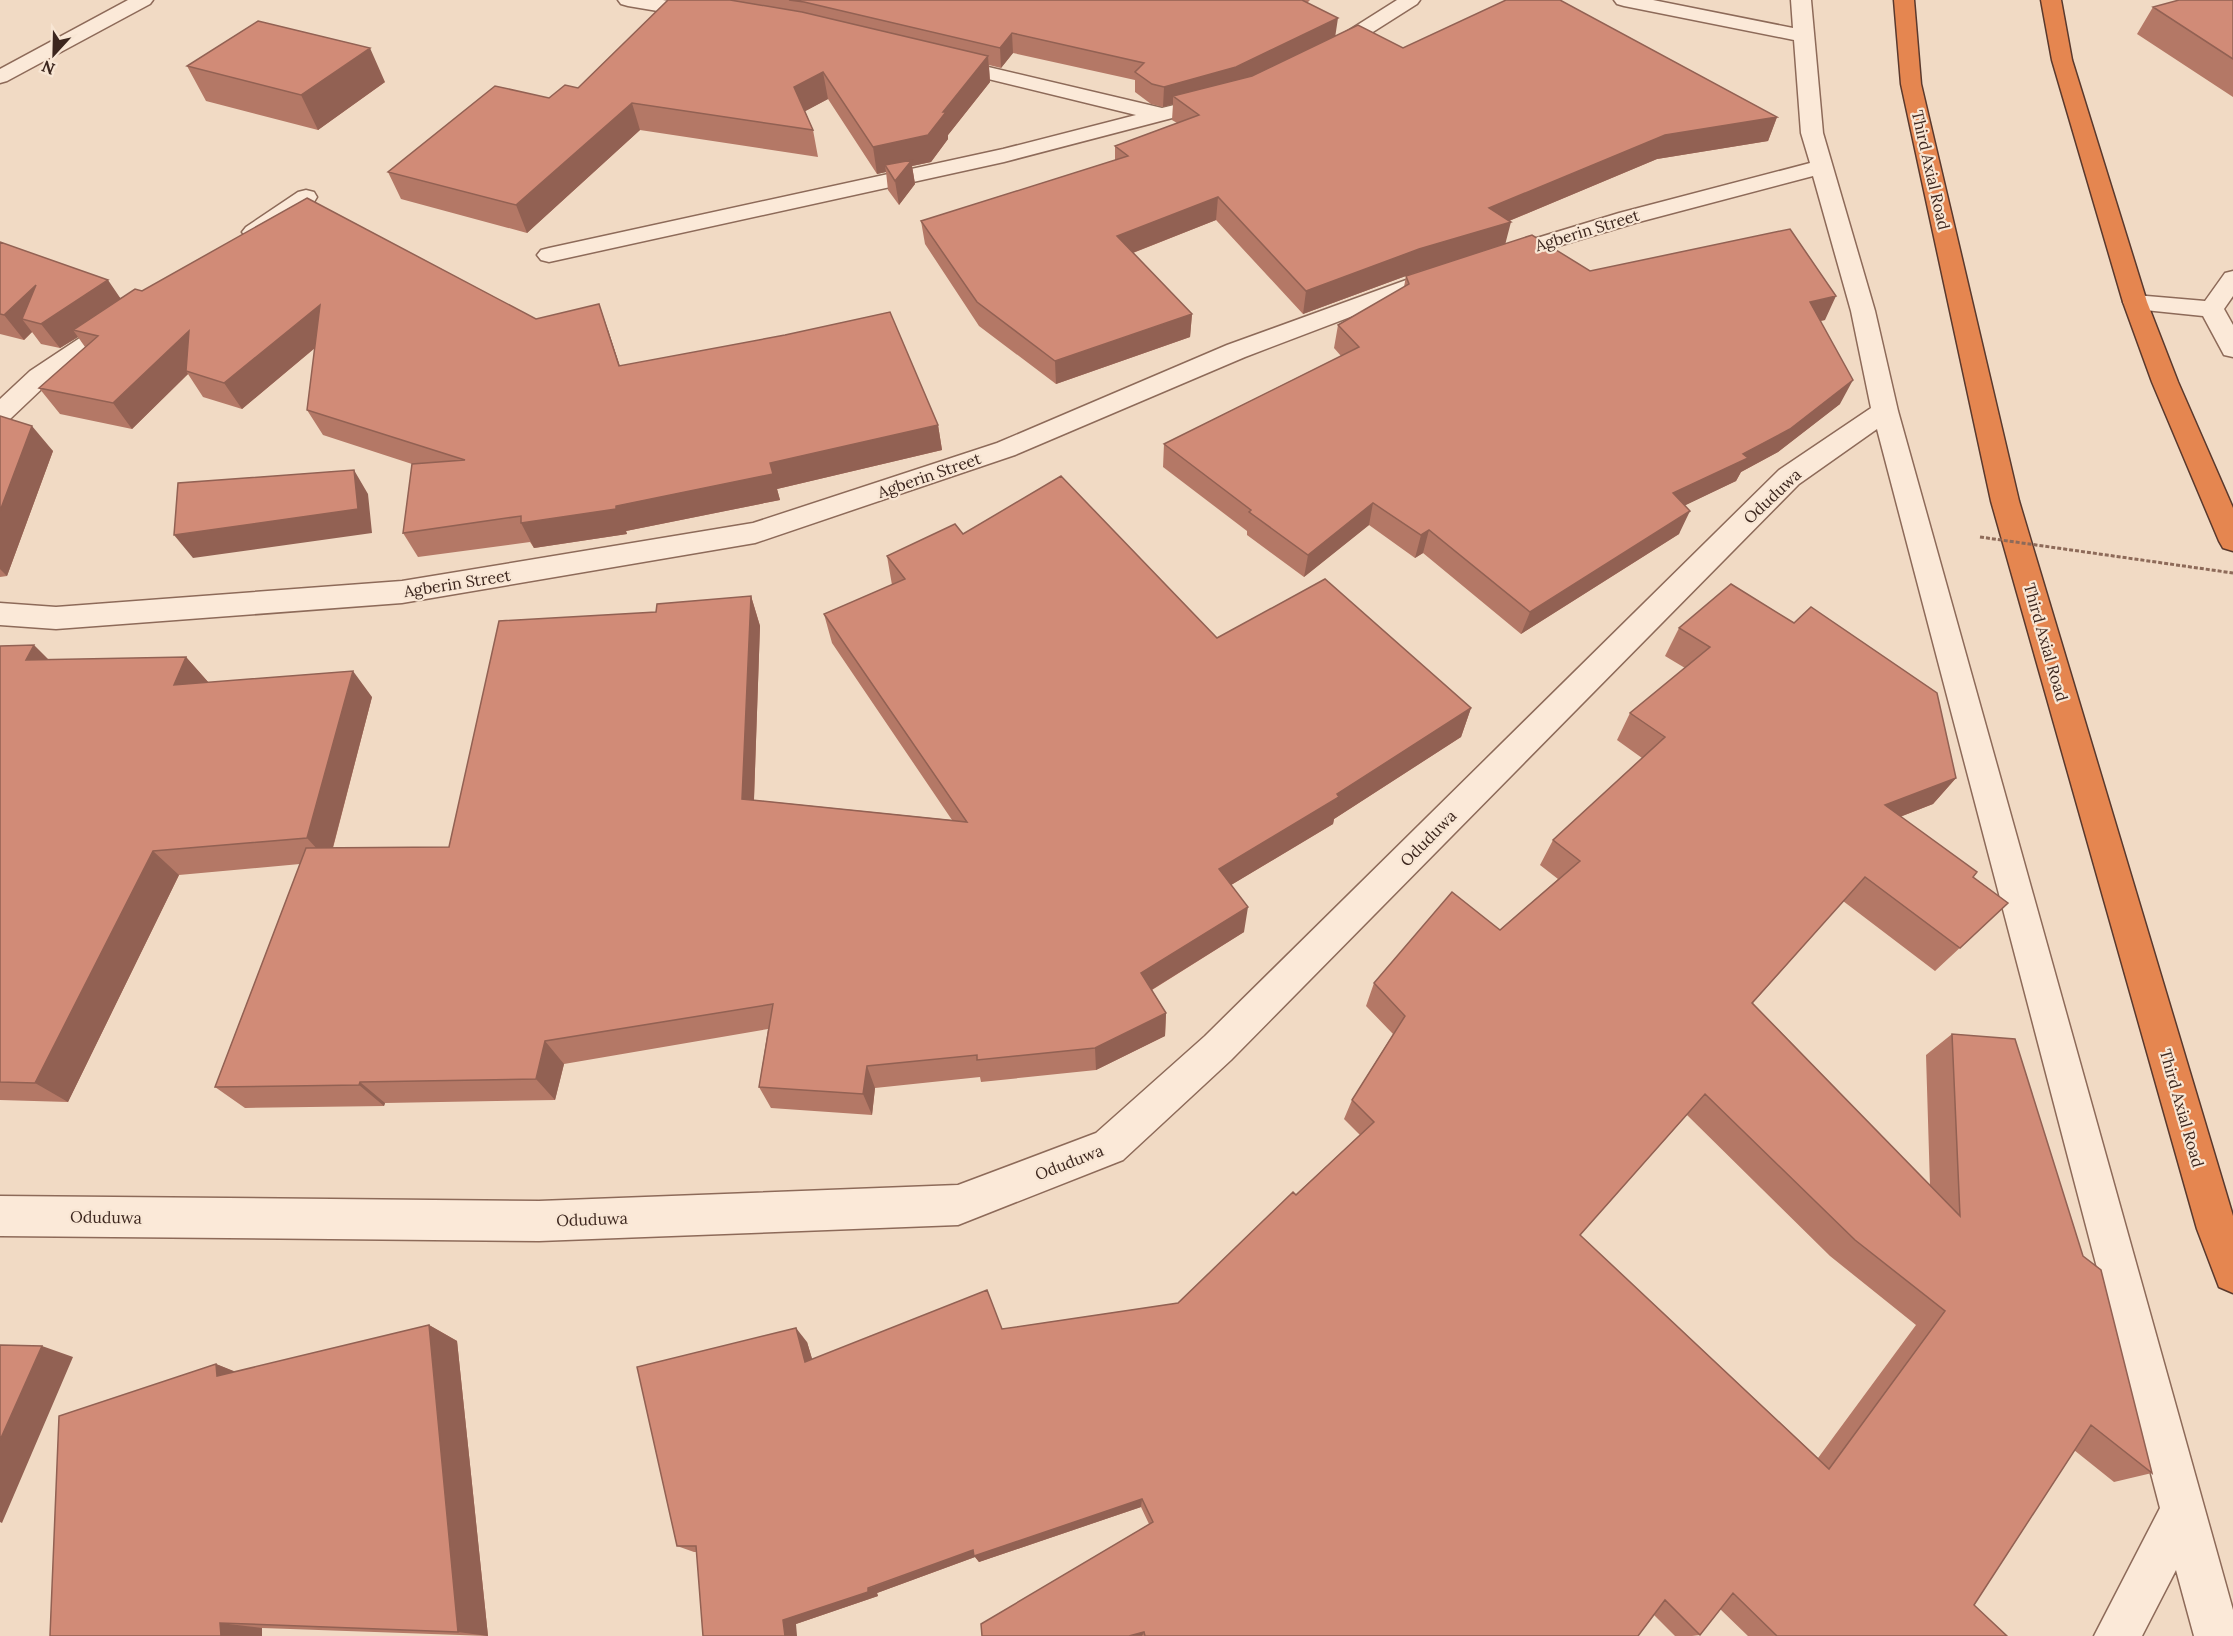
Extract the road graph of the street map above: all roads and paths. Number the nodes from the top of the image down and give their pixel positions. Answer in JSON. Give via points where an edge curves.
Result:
{"nodes":[{"id":1,"x":143,"y":0,"type":"edge"},
{"id":2,"x":628,"y":0,"type":"edge"},
{"id":3,"x":1410,"y":0,"type":"edge"},
{"id":4,"x":1624,"y":0,"type":"edge"},
{"id":5,"x":1801,"y":0,"type":"edge"},
{"id":6,"x":1904,"y":0,"type":"edge"},
{"id":7,"x":2051,"y":0,"type":"edge"},
{"id":8,"x":728,"y":17,"type":"edge"},
{"id":9,"x":1804,"y":36,"type":"junction"},
{"id":10,"x":922,"y":57,"type":"edge"},
{"id":11,"x":1306,"y":62,"type":"edge"},
{"id":12,"x":0,"y":77,"type":"edge"},
{"id":13,"x":1230,"y":96,"type":"edge"},
{"id":14,"x":1163,"y":115,"type":"junction"},
{"id":15,"x":1821,"y":166,"type":"junction"},
{"id":16,"x":306,"y":196,"type":"edge"},
{"id":17,"x":237,"y":243,"type":"edge"},
{"id":18,"x":549,"y":255,"type":"dead end"},
{"id":19,"x":2233,"y":278,"type":"edge"},
{"id":20,"x":2135,"y":302,"type":"junction"},
{"id":21,"x":2212,"y":309,"type":"junction"},
{"id":22,"x":138,"y":310,"type":"edge"},
{"id":23,"x":2233,"y":349,"type":"edge"},
{"id":24,"x":1885,"y":411,"type":"junction"},
{"id":25,"x":0,"y":414,"type":"edge"},
{"id":26,"x":1980,"y":537,"type":"dead end"},
{"id":27,"x":2233,"y":541,"type":"edge"},
{"id":28,"x":2233,"y":573,"type":"edge"},
{"id":29,"x":0,"y":614,"type":"edge"},
{"id":30,"x":0,"y":1216,"type":"edge"},
{"id":31,"x":2233,"y":1273,"type":"edge"},
{"id":32,"x":2182,"y":1512,"type":"junction"},
{"id":33,"x":2117,"y":1636,"type":"edge"},
{"id":34,"x":2217,"y":1636,"type":"edge"}],
"edges":[{"from":1,"to":12,"type":"street"},
{"from":2,"to":8,"type":"street"},
{"from":3,"to":11,"type":"street","via":[[1339,47]]},
{"from":4,"to":9,"type":"street"},
{"from":5,"to":9,"type":"street"},
{"from":6,"to":31,"type":"highway","name":"Third Axial Road","via":[[1911,84],[2006,501]]},
{"from":7,"to":20,"type":"highway","via":[[2062,60]]},
{"from":9,"to":15,"type":"street","via":[[1812,133]]},
{"from":10,"to":14,"type":"street"},
{"from":13,"to":14,"type":"street"},
{"from":14,"to":18,"type":"street","via":[[1004,155]]},
{"from":15,"to":24,"type":"street","via":[[1863,311]]},
{"from":15,"to":29,"type":"street","name":"Agberin Street","via":[[1627,218],[1424,280],[1236,351],[1006,449],[755,533],[402,592],[56,618]]},
{"from":16,"to":17,"type":"street"},
{"from":19,"to":21,"type":"street"},
{"from":20,"to":21,"type":"street"},
{"from":20,"to":27,"type":"highway"},
{"from":21,"to":23,"type":"street"},
{"from":22,"to":25,"type":"street","via":[[39,377]]},
{"from":24,"to":30,"type":"street","name":"Oduduwa","via":[[1789,477],[1218,1048],[1109,1147],[958,1205],[539,1221]]},
{"from":24,"to":32,"type":"street"},
{"from":26,"to":28,"type":"path","bridge":true},
{"from":32,"to":33,"type":"street"},
{"from":32,"to":34,"type":"street"}]}
